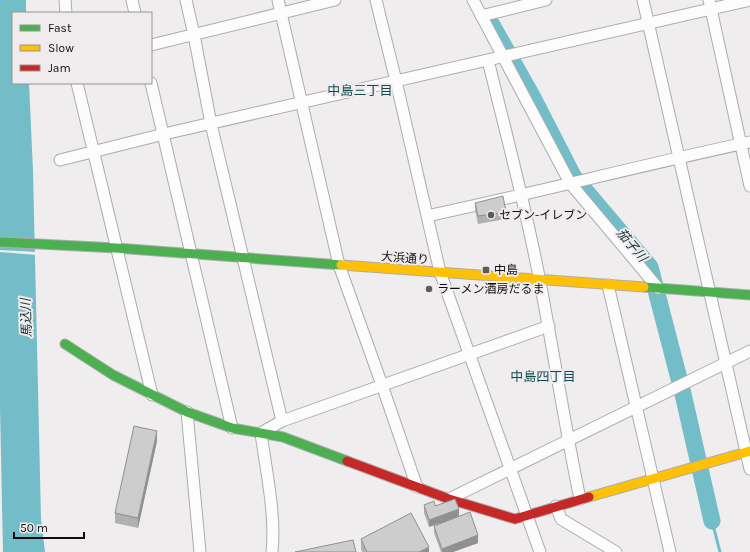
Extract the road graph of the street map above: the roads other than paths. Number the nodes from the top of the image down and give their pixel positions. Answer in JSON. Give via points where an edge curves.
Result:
{"nodes":[{"id":1,"x":65,"y":0,"type":"edge"},
{"id":2,"x":132,"y":0,"type":"edge"},
{"id":3,"x":186,"y":0,"type":"edge"},
{"id":4,"x":278,"y":0,"type":"edge"},
{"id":5,"x":376,"y":0,"type":"edge"},
{"id":6,"x":473,"y":0,"type":"edge"},
{"id":7,"x":546,"y":0,"type":"edge"},
{"id":8,"x":643,"y":0,"type":"edge"},
{"id":9,"x":750,"y":0,"type":"edge"},
{"id":10,"x":330,"y":1,"type":"edge"},
{"id":11,"x":710,"y":4,"type":"edge"},
{"id":12,"x":66,"y":12,"type":"edge"},
{"id":13,"x":135,"y":12,"type":"edge"},
{"id":14,"x":281,"y":12,"type":"junction"},
{"id":15,"x":481,"y":16,"type":"junction"},
{"id":16,"x":649,"y":23,"type":"junction"},
{"id":17,"x":194,"y":35,"type":"junction"},
{"id":18,"x":152,"y":45,"type":"edge"},
{"id":19,"x":502,"y":57,"type":"junction"},
{"id":20,"x":488,"y":60,"type":"junction"},
{"id":21,"x":396,"y":80,"type":"junction"},
{"id":22,"x":78,"y":84,"type":"edge"},
{"id":23,"x":151,"y":84,"type":"edge"},
{"id":24,"x":302,"y":102,"type":"junction"},
{"id":25,"x":211,"y":124,"type":"junction"},
{"id":26,"x":164,"y":134,"type":"junction"},
{"id":27,"x":745,"y":143,"type":"edge"},
{"id":28,"x":94,"y":150,"type":"junction"},
{"id":29,"x":679,"y":158,"type":"junction"},
{"id":30,"x":60,"y":160,"type":"dead end"},
{"id":31,"x":570,"y":183,"type":"junction"},
{"id":32,"x":750,"y":186,"type":"edge"},
{"id":33,"x":521,"y":196,"type":"junction"},
{"id":34,"x":427,"y":216,"type":"junction"},
{"id":35,"x":0,"y":242,"type":"edge"},
{"id":36,"x":116,"y":248,"type":"junction"},
{"id":37,"x":191,"y":254,"type":"junction"},
{"id":38,"x":243,"y":258,"type":"junction"},
{"id":39,"x":339,"y":265,"type":"junction"},
{"id":40,"x":440,"y":272,"type":"junction"},
{"id":41,"x":540,"y":280,"type":"junction"},
{"id":42,"x":608,"y":285,"type":"junction"},
{"id":43,"x":658,"y":288,"type":"junction"},
{"id":44,"x":710,"y":293,"type":"junction"},
{"id":45,"x":750,"y":295,"type":"edge"},
{"id":46,"x":549,"y":326,"type":"junction"},
{"id":47,"x":65,"y":344,"type":"dead end"},
{"id":48,"x":750,"y":352,"type":"edge"},
{"id":49,"x":470,"y":355,"type":"junction"},
{"id":50,"x":726,"y":363,"type":"junction"},
{"id":51,"x":382,"y":385,"type":"junction"},
{"id":52,"x":152,"y":395,"type":"junction"},
{"id":53,"x":636,"y":407,"type":"junction"},
{"id":54,"x":187,"y":412,"type":"junction"},
{"id":55,"x":282,"y":421,"type":"junction"},
{"id":56,"x":232,"y":428,"type":"junction"},
{"id":57,"x":261,"y":433,"type":"junction"},
{"id":58,"x":568,"y":441,"type":"junction"},
{"id":59,"x":748,"y":451,"type":"edge"},
{"id":60,"x":511,"y":469,"type":"junction"},
{"id":61,"x":750,"y":469,"type":"edge"},
{"id":62,"x":652,"y":478,"type":"junction"},
{"id":63,"x":417,"y":487,"type":"junction"},
{"id":64,"x":449,"y":499,"type":"junction"},
{"id":65,"x":580,"y":499,"type":"junction"},
{"id":66,"x":556,"y":506,"type":"junction"},
{"id":67,"x":527,"y":515,"type":"junction"},
{"id":68,"x":200,"y":552,"type":"edge"},
{"id":69,"x":272,"y":552,"type":"edge"},
{"id":70,"x":540,"y":552,"type":"edge"},
{"id":71,"x":616,"y":552,"type":"edge"},
{"id":72,"x":670,"y":552,"type":"edge"}],
"edges":[{"from":1,"to":12,"type":"street"},
{"from":2,"to":13,"type":"street"},
{"from":3,"to":17,"type":"street"},
{"from":4,"to":14,"type":"street"},
{"from":5,"to":21,"type":"street"},
{"from":6,"to":15,"type":"street"},
{"from":7,"to":15,"type":"street"},
{"from":8,"to":16,"type":"street"},
{"from":9,"to":11,"type":"street"},
{"from":10,"to":14,"type":"street"},
{"from":11,"to":16,"type":"street"},
{"from":11,"to":27,"type":"street"},
{"from":14,"to":17,"type":"street"},
{"from":14,"to":24,"type":"street"},
{"from":15,"to":19,"type":"street"},
{"from":16,"to":19,"type":"street"},
{"from":16,"to":29,"type":"street"},
{"from":17,"to":18,"type":"street"},
{"from":17,"to":25,"type":"street"},
{"from":19,"to":20,"type":"street"},
{"from":19,"to":31,"type":"street"},
{"from":20,"to":21,"type":"street"},
{"from":20,"to":33,"type":"street"},
{"from":21,"to":24,"type":"street"},
{"from":21,"to":34,"type":"street"},
{"from":22,"to":28,"type":"street"},
{"from":23,"to":26,"type":"street"},
{"from":24,"to":25,"type":"street"},
{"from":24,"to":39,"type":"street"},
{"from":25,"to":26,"type":"street"},
{"from":25,"to":38,"type":"street"},
{"from":26,"to":28,"type":"street"},
{"from":26,"to":37,"type":"street"},
{"from":27,"to":29,"type":"street"},
{"from":27,"to":32,"type":"street"},
{"from":28,"to":30,"type":"street"},
{"from":28,"to":36,"type":"street"},
{"from":29,"to":31,"type":"street"},
{"from":29,"to":44,"type":"street"},
{"from":31,"to":33,"type":"street"},
{"from":31,"to":43,"type":"street"},
{"from":33,"to":34,"type":"street"},
{"from":33,"to":41,"type":"street"},
{"from":34,"to":40,"type":"street"},
{"from":35,"to":36,"type":"street","name":"大浜通り"},
{"from":36,"to":37,"type":"street","name":"大浜通り"},
{"from":36,"to":52,"type":"street"},
{"from":37,"to":38,"type":"street","name":"大浜通り"},
{"from":37,"to":56,"type":"street"},
{"from":38,"to":39,"type":"street","name":"大浜通り"},
{"from":38,"to":55,"type":"street"},
{"from":39,"to":40,"type":"street","name":"大浜通り"},
{"from":39,"to":51,"type":"street"},
{"from":40,"to":41,"type":"street","name":"大浜通り"},
{"from":40,"to":49,"type":"street"},
{"from":41,"to":42,"type":"street","name":"大浜通り"},
{"from":41,"to":46,"type":"street"},
{"from":42,"to":43,"type":"street","name":"大浜通り"},
{"from":42,"to":53,"type":"street"},
{"from":43,"to":44,"type":"street","name":"大浜通り"},
{"from":44,"to":45,"type":"street","name":"大浜通り"},
{"from":44,"to":50,"type":"street"},
{"from":46,"to":49,"type":"street"},
{"from":46,"to":58,"type":"street"},
{"from":47,"to":52,"type":"street","via":[[113,375]]},
{"from":48,"to":50,"type":"street"},
{"from":49,"to":51,"type":"street"},
{"from":49,"to":60,"type":"street"},
{"from":50,"to":53,"type":"street"},
{"from":50,"to":59,"type":"street"},
{"from":51,"to":55,"type":"street"},
{"from":51,"to":63,"type":"street"},
{"from":52,"to":54,"type":"street"},
{"from":53,"to":58,"type":"street"},
{"from":53,"to":62,"type":"street"},
{"from":54,"to":56,"type":"street"},
{"from":54,"to":68,"type":"street"},
{"from":55,"to":57,"type":"street"},
{"from":56,"to":57,"type":"street"},
{"from":57,"to":63,"type":"street","via":[[283,436]]},
{"from":57,"to":69,"type":"street","via":[[274,537]]},
{"from":58,"to":60,"type":"street"},
{"from":58,"to":65,"type":"street"},
{"from":59,"to":61,"type":"street"},
{"from":59,"to":62,"type":"street"},
{"from":60,"to":64,"type":"street"},
{"from":60,"to":67,"type":"street"},
{"from":62,"to":65,"type":"street"},
{"from":62,"to":72,"type":"street"},
{"from":63,"to":64,"type":"street"},
{"from":64,"to":67,"type":"street","via":[[515,519]]},
{"from":65,"to":66,"type":"street"},
{"from":66,"to":67,"type":"street"},
{"from":66,"to":71,"type":"street","via":[[561,520]]},
{"from":67,"to":70,"type":"street"}]}
